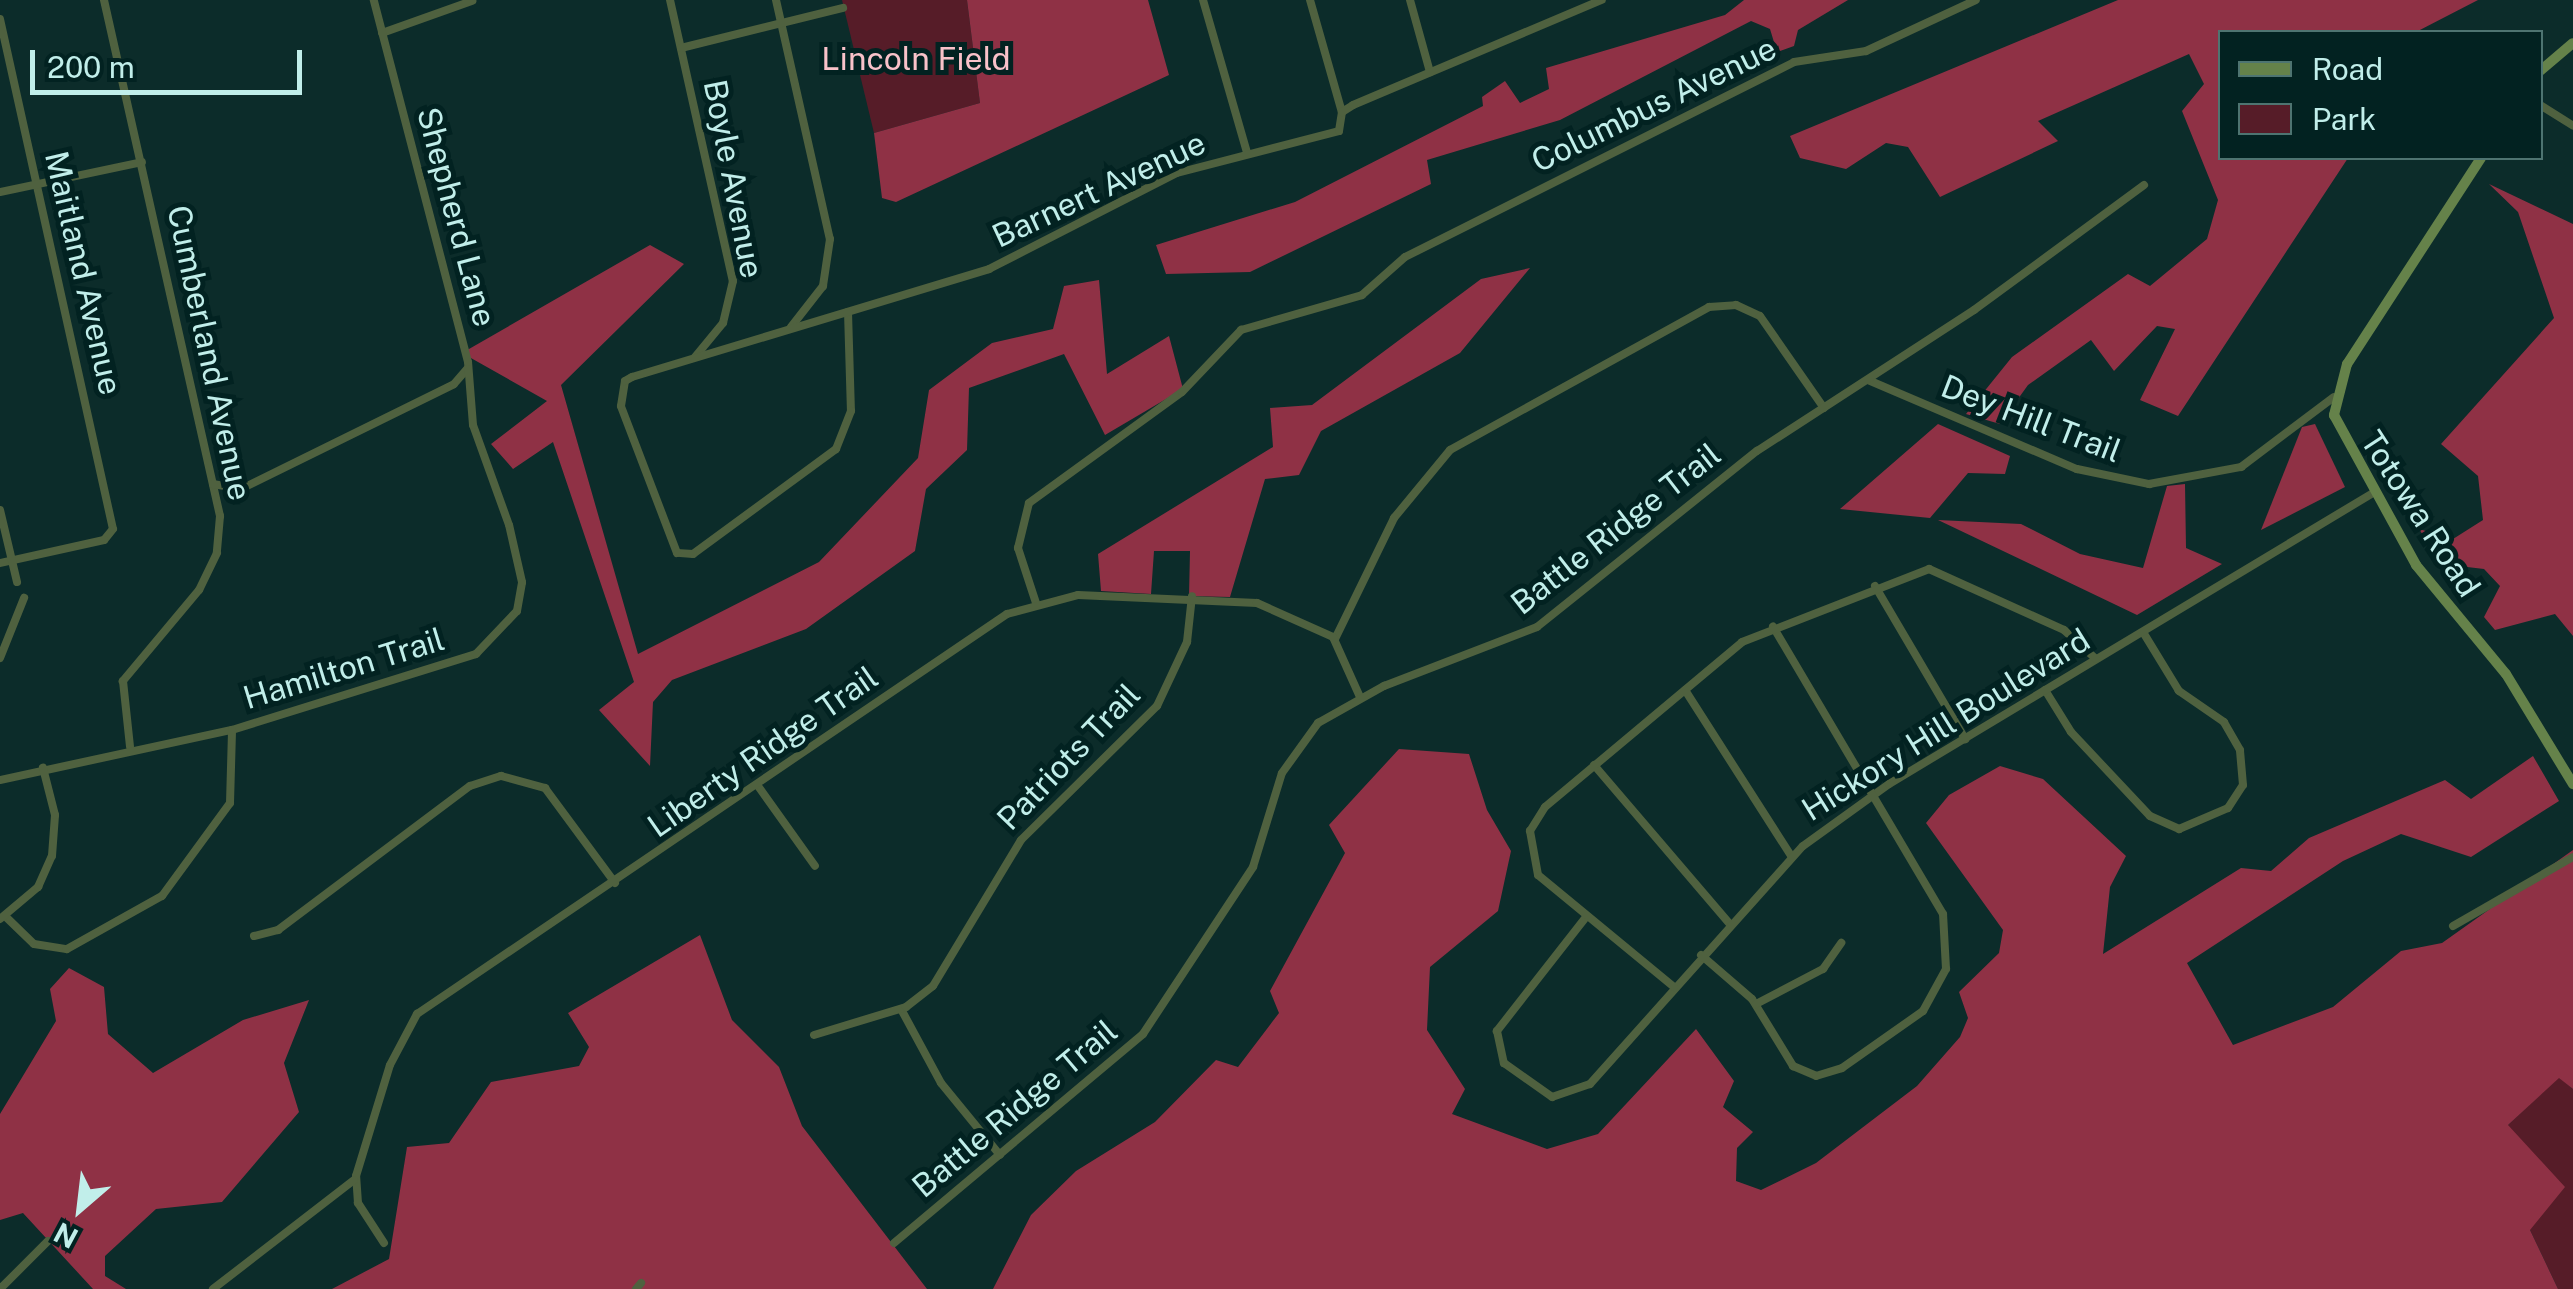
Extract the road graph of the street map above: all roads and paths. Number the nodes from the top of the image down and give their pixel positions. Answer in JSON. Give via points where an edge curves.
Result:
{"nodes":[{"id":1,"x":104,"y":0,"type":"edge"},
{"id":2,"x":374,"y":0,"type":"edge"},
{"id":3,"x":472,"y":0,"type":"edge"},
{"id":4,"x":670,"y":0,"type":"edge"},
{"id":5,"x":776,"y":0,"type":"edge"},
{"id":6,"x":1203,"y":0,"type":"edge"},
{"id":7,"x":1310,"y":0,"type":"edge"},
{"id":8,"x":1410,"y":0,"type":"edge"},
{"id":9,"x":1602,"y":0,"type":"edge"},
{"id":10,"x":1976,"y":0,"type":"edge"},
{"id":11,"x":844,"y":8,"type":"dead end"},
{"id":12,"x":0,"y":18,"type":"edge"},
{"id":13,"x":782,"y":23,"type":"junction"},
{"id":14,"x":382,"y":33,"type":"junction"},
{"id":15,"x":2573,"y":43,"type":"edge"},
{"id":16,"x":681,"y":48,"type":"junction"},
{"id":17,"x":2543,"y":69,"type":"edge"},
{"id":18,"x":1430,"y":72,"type":"junction"},
{"id":19,"x":2543,"y":106,"type":"edge"},
{"id":20,"x":1342,"y":112,"type":"junction"},
{"id":21,"x":2573,"y":126,"type":"edge"},
{"id":22,"x":1247,"y":152,"type":"junction"},
{"id":23,"x":2481,"y":160,"type":"edge"},
{"id":24,"x":142,"y":162,"type":"junction"},
{"id":25,"x":37,"y":184,"type":"junction"},
{"id":26,"x":2144,"y":185,"type":"dead end"},
{"id":27,"x":0,"y":192,"type":"edge"},
{"id":28,"x":848,"y":312,"type":"junction"},
{"id":29,"x":788,"y":330,"type":"junction"},
{"id":30,"x":694,"y":358,"type":"junction"},
{"id":31,"x":468,"y":368,"type":"junction"},
{"id":32,"x":1868,"y":380,"type":"junction"},
{"id":33,"x":2334,"y":397,"type":"junction"},
{"id":34,"x":1824,"y":408,"type":"junction"},
{"id":35,"x":483,"y":447,"type":"joint"},
{"id":36,"x":213,"y":484,"type":"junction"},
{"id":37,"x":2374,"y":493,"type":"junction"},
{"id":38,"x":0,"y":510,"type":"edge"},
{"id":39,"x":11,"y":560,"type":"junction"},
{"id":40,"x":0,"y":563,"type":"edge"},
{"id":41,"x":17,"y":582,"type":"dead end"},
{"id":42,"x":1875,"y":586,"type":"junction"},
{"id":43,"x":1192,"y":596,"type":"junction"},
{"id":44,"x":24,"y":598,"type":"dead end"},
{"id":45,"x":1036,"y":603,"type":"junction"},
{"id":46,"x":1773,"y":626,"type":"junction"},
{"id":47,"x":2142,"y":632,"type":"junction"},
{"id":48,"x":1335,"y":639,"type":"junction"},
{"id":49,"x":0,"y":658,"type":"edge"},
{"id":50,"x":2096,"y":660,"type":"junction"},
{"id":51,"x":1685,"y":690,"type":"junction"},
{"id":52,"x":2045,"y":690,"type":"junction"},
{"id":53,"x":1360,"y":697,"type":"junction"},
{"id":54,"x":232,"y":730,"type":"junction"},
{"id":55,"x":1965,"y":738,"type":"junction"},
{"id":56,"x":130,"y":747,"type":"junction"},
{"id":57,"x":1594,"y":765,"type":"junction"},
{"id":58,"x":43,"y":768,"type":"junction"},
{"id":59,"x":0,"y":780,"type":"edge"},
{"id":60,"x":2573,"y":784,"type":"edge"},
{"id":61,"x":758,"y":786,"type":"junction"},
{"id":62,"x":1876,"y":794,"type":"junction"},
{"id":63,"x":1792,"y":856,"type":"junction"},
{"id":64,"x":2573,"y":857,"type":"edge"},
{"id":65,"x":815,"y":866,"type":"dead end"},
{"id":66,"x":615,"y":883,"type":"junction"},
{"id":67,"x":2,"y":917,"type":"edge"},
{"id":68,"x":1586,"y":917,"type":"junction"},
{"id":69,"x":1729,"y":923,"type":"junction"},
{"id":70,"x":2453,"y":926,"type":"dead end"},
{"id":71,"x":254,"y":936,"type":"dead end"},
{"id":72,"x":1842,"y":942,"type":"dead end"},
{"id":73,"x":1701,"y":955,"type":"junction"},
{"id":74,"x":1674,"y":987,"type":"junction"},
{"id":75,"x":1756,"y":1004,"type":"junction"},
{"id":76,"x":902,"y":1008,"type":"junction"},
{"id":77,"x":814,"y":1035,"type":"dead end"},
{"id":78,"x":1000,"y":1155,"type":"junction"},
{"id":79,"x":356,"y":1176,"type":"junction"},
{"id":80,"x":48,"y":1242,"type":"dead end"},
{"id":81,"x":384,"y":1243,"type":"dead end"},
{"id":82,"x":894,"y":1243,"type":"dead end"},
{"id":83,"x":0,"y":1288,"type":"edge"},
{"id":84,"x":213,"y":1289,"type":"edge"}],
"edges":[{"from":1,"to":24,"type":"street","name":"Cumberland Avenue"},
{"from":2,"to":14,"type":"street","name":"Shepherd Lane"},
{"from":3,"to":14,"type":"street"},
{"from":4,"to":16,"type":"street","name":"Boyle Avenue"},
{"from":5,"to":13,"type":"street"},
{"from":6,"to":22,"type":"street"},
{"from":7,"to":20,"type":"street"},
{"from":8,"to":18,"type":"street"},
{"from":9,"to":18,"type":"street","name":"Barnert Avenue"},
{"from":10,"to":45,"type":"street","name":"Columbus Avenue","via":[[1878,47],[1794,62],[1401,259],[1356,298],[1241,330],[1182,392],[1041,489],[1018,537]]},
{"from":11,"to":13,"type":"street"},
{"from":12,"to":25,"type":"street","name":"Maitland Avenue"},
{"from":13,"to":16,"type":"street"},
{"from":13,"to":29,"type":"street","via":[[830,239],[822,286]]},
{"from":14,"to":31,"type":"street","name":"Shepherd Lane"},
{"from":15,"to":17,"type":"main road"},
{"from":16,"to":30,"type":"street","name":"Boyle Avenue","via":[[733,281],[723,322]]},
{"from":18,"to":20,"type":"street","name":"Barnert Avenue"},
{"from":19,"to":21,"type":"street"},
{"from":20,"to":22,"type":"street","name":"Barnert Avenue","via":[[1339,132]]},
{"from":22,"to":28,"type":"street","name":"Barnert Avenue","via":[[1177,174],[989,269]]},
{"from":23,"to":33,"type":"main road"},
{"from":24,"to":25,"type":"street"},
{"from":24,"to":36,"type":"street","name":"Cumberland Avenue"},
{"from":25,"to":27,"type":"street"},
{"from":25,"to":39,"type":"street","name":"Maitland Avenue","via":[[110,538]]},
{"from":26,"to":32,"type":"street","name":"Battle Ridge Trail"},
{"from":28,"to":29,"type":"street","name":"Barnert Avenue"},
{"from":28,"to":30,"type":"street","name":"Barnert Avenue","via":[[851,411],[836,449],[693,554],[668,543],[623,413],[625,381]]},
{"from":29,"to":30,"type":"street","name":"Barnert Avenue"},
{"from":31,"to":35,"type":"street","name":"Shepherd Lane"},
{"from":31,"to":36,"type":"street","via":[[454,384],[241,489]]},
{"from":32,"to":33,"type":"street","name":"Dey Hill Trail","via":[[2077,468],[2149,484],[2241,468]]},
{"from":32,"to":34,"type":"street","name":"Battle Ridge Trail"},
{"from":33,"to":37,"type":"main road","name":"Totowa Road","via":[[2338,432]]},
{"from":34,"to":48,"type":"street","via":[[1760,316],[1736,306],[1709,307],[1450,450],[1394,518]]},
{"from":34,"to":53,"type":"street","name":"Battle Ridge Trail","via":[[1678,510],[1537,627]]},
{"from":35,"to":54,"type":"street","name":"Hamilton Trail","via":[[522,582],[507,630],[476,654]]},
{"from":36,"to":56,"type":"street","name":"Cumberland Avenue","via":[[220,529],[212,567],[123,681]]},
{"from":37,"to":47,"type":"street","name":"Hickory Hill Boulevard"},
{"from":37,"to":60,"type":"main road","name":"Totowa Road","via":[[2436,592],[2506,674]]},
{"from":38,"to":39,"type":"street"},
{"from":39,"to":40,"type":"street"},
{"from":39,"to":41,"type":"street"},
{"from":42,"to":46,"type":"street"},
{"from":42,"to":50,"type":"street","via":[[1908,572],[1942,571],[2064,630]]},
{"from":42,"to":55,"type":"street"},
{"from":43,"to":45,"type":"street","name":"Liberty Ridge Trail","via":[[1105,594]]},
{"from":43,"to":48,"type":"street","name":"Liberty Ridge Trail","via":[[1274,608]]},
{"from":43,"to":76,"type":"street","name":"Patriots Trail","via":[[1186,642],[1157,706],[1032,826],[944,974]]},
{"from":44,"to":49,"type":"street"},
{"from":45,"to":61,"type":"street","name":"Liberty Ridge Trail","via":[[988,624]]},
{"from":46,"to":51,"type":"street"},
{"from":46,"to":62,"type":"street"},
{"from":47,"to":50,"type":"street","name":"Hickory Hill Boulevard"},
{"from":47,"to":52,"type":"street","via":[[2180,690],[2224,722],[2240,750],[2243,785],[2228,808],[2179,829],[2150,816],[2071,732]]},
{"from":48,"to":53,"type":"street"},
{"from":50,"to":52,"type":"street","name":"Hickory Hill Boulevard"},
{"from":51,"to":57,"type":"street"},
{"from":51,"to":63,"type":"street"},
{"from":52,"to":55,"type":"street","name":"Hickory Hill Boulevard"},
{"from":53,"to":78,"type":"street","name":"Battle Ridge Trail","via":[[1298,745],[1253,867],[1143,1034]]},
{"from":54,"to":56,"type":"street","name":"Hamilton Trail"},
{"from":54,"to":67,"type":"street","via":[[230,802],[162,896],[67,949],[34,944]]},
{"from":55,"to":62,"type":"street","name":"Hickory Hill Boulevard"},
{"from":56,"to":58,"type":"street","name":"Hamilton Trail"},
{"from":57,"to":68,"type":"street","via":[[1544,807],[1530,831],[1538,875]]},
{"from":57,"to":69,"type":"street"},
{"from":58,"to":59,"type":"street","name":"Hamilton Trail"},
{"from":58,"to":67,"type":"street","via":[[56,814],[52,856],[38,887]]},
{"from":61,"to":65,"type":"street"},
{"from":61,"to":66,"type":"street","name":"Liberty Ridge Trail"},
{"from":62,"to":63,"type":"street","name":"Hickory Hill Boulevard"},
{"from":62,"to":75,"type":"street","via":[[1946,925],[1939,988],[1923,1011],[1828,1075],[1793,1066]]},
{"from":63,"to":69,"type":"street","name":"Hickory Hill Boulevard"},
{"from":64,"to":70,"type":"street"},
{"from":66,"to":71,"type":"street","via":[[544,788],[501,776],[470,786],[278,930]]},
{"from":66,"to":79,"type":"street","name":"Liberty Ridge Trail","via":[[418,1014],[390,1064]]},
{"from":68,"to":74,"type":"street"},
{"from":68,"to":74,"type":"street","name":"Hickory Hill Boulevard","via":[[1499,1023],[1500,1057],[1541,1093],[1571,1096],[1590,1084]]},
{"from":69,"to":73,"type":"street","name":"Hickory Hill Boulevard"},
{"from":72,"to":75,"type":"street","via":[[1824,969]]},
{"from":73,"to":74,"type":"street","name":"Hickory Hill Boulevard"},
{"from":73,"to":75,"type":"street"},
{"from":76,"to":77,"type":"street","name":"Patriots Trail"},
{"from":76,"to":78,"type":"street","via":[[941,1083]]},
{"from":78,"to":82,"type":"street","name":"Battle Ridge Trail"},
{"from":79,"to":81,"type":"street","via":[[358,1202]]},
{"from":79,"to":84,"type":"street"},
{"from":80,"to":83,"type":"street"}]}
